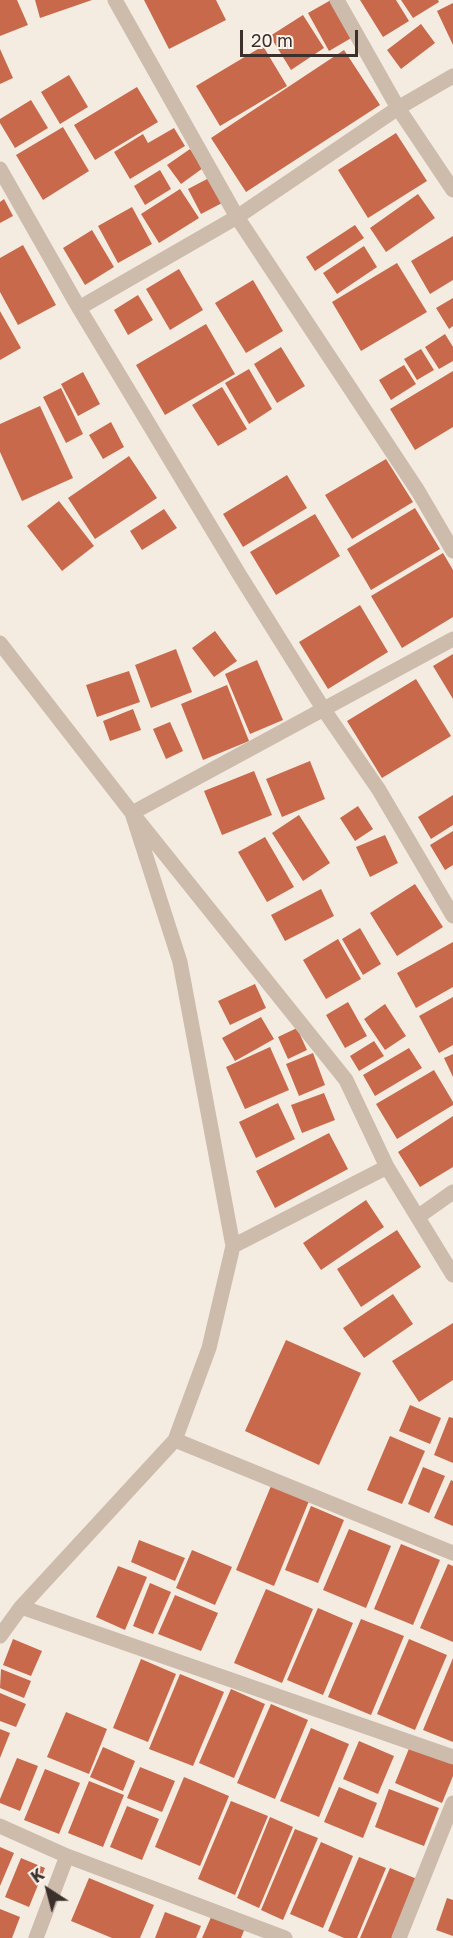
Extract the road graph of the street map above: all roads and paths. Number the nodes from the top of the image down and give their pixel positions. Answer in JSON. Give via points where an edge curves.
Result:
{"nodes":[{"id":1,"x":115,"y":0,"type":"edge"},
{"id":2,"x":337,"y":0,"type":"edge"},
{"id":3,"x":453,"y":76,"type":"edge"},
{"id":4,"x":398,"y":108,"type":"junction"},
{"id":5,"x":0,"y":169,"type":"edge"},
{"id":6,"x":453,"y":190,"type":"edge"},
{"id":7,"x":237,"y":218,"type":"junction"},
{"id":8,"x":79,"y":308,"type":"junction"},
{"id":9,"x":453,"y":551,"type":"edge"},
{"id":10,"x":453,"y":639,"type":"edge"},
{"id":11,"x":0,"y":643,"type":"edge"},
{"id":12,"x":324,"y":710,"type":"junction"},
{"id":13,"x":132,"y":813,"type":"junction"},
{"id":14,"x":453,"y":916,"type":"edge"},
{"id":15,"x":387,"y":1167,"type":"junction"},
{"id":16,"x":453,"y":1192,"type":"edge"},
{"id":17,"x":419,"y":1216,"type":"junction"},
{"id":18,"x":233,"y":1246,"type":"junction"},
{"id":19,"x":453,"y":1275,"type":"edge"},
{"id":20,"x":175,"y":1440,"type":"junction"},
{"id":21,"x":453,"y":1553,"type":"edge"},
{"id":22,"x":21,"y":1607,"type":"junction"},
{"id":23,"x":0,"y":1636,"type":"edge"},
{"id":24,"x":453,"y":1757,"type":"edge"},
{"id":25,"x":453,"y":1803,"type":"edge"},
{"id":26,"x":0,"y":1826,"type":"edge"},
{"id":27,"x":67,"y":1856,"type":"junction"},
{"id":28,"x":36,"y":1938,"type":"edge"},
{"id":29,"x":285,"y":1938,"type":"edge"},
{"id":30,"x":399,"y":1938,"type":"edge"}],
"edges":[{"from":1,"to":7,"type":"street"},
{"from":2,"to":4,"type":"street"},
{"from":3,"to":4,"type":"street"},
{"from":4,"to":6,"type":"street"},
{"from":4,"to":7,"type":"street"},
{"from":5,"to":8,"type":"street"},
{"from":7,"to":8,"type":"street"},
{"from":7,"to":9,"type":"street","via":[[418,491]]},
{"from":8,"to":12,"type":"street"},
{"from":10,"to":12,"type":"street"},
{"from":11,"to":13,"type":"street"},
{"from":12,"to":13,"type":"street"},
{"from":12,"to":14,"type":"street","via":[[379,790]]},
{"from":13,"to":15,"type":"street","via":[[346,1080]]},
{"from":13,"to":18,"type":"street","via":[[180,962]]},
{"from":15,"to":17,"type":"street"},
{"from":15,"to":18,"type":"street"},
{"from":16,"to":17,"type":"street"},
{"from":17,"to":19,"type":"street"},
{"from":18,"to":20,"type":"street","via":[[209,1348]]},
{"from":20,"to":21,"type":"street"},
{"from":20,"to":22,"type":"street"},
{"from":22,"to":23,"type":"street"},
{"from":22,"to":24,"type":"street"},
{"from":25,"to":30,"type":"street"},
{"from":26,"to":27,"type":"street"},
{"from":27,"to":28,"type":"street"},
{"from":27,"to":29,"type":"street"}]}
